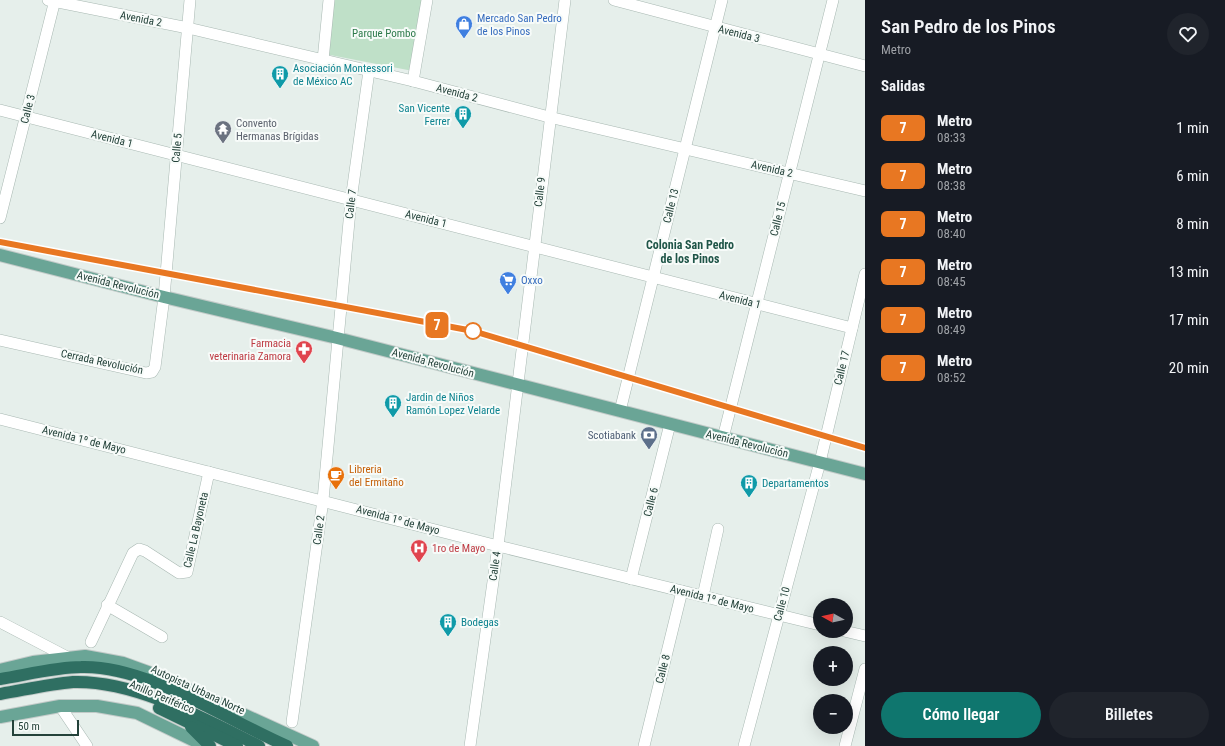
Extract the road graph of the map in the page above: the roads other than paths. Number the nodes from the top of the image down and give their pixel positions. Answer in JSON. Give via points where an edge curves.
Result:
{"nodes":[{"id":1,"x":190,"y":0,"type":"edge"},
{"id":2,"x":329,"y":0,"type":"edge"},
{"id":3,"x":427,"y":0,"type":"edge"},
{"id":4,"x":565,"y":0,"type":"edge"},
{"id":5,"x":722,"y":0,"type":"edge"},
{"id":6,"x":833,"y":0,"type":"edge"},
{"id":7,"x":52,"y":1,"type":"edge"},
{"id":8,"x":620,"y":1,"type":"edge"},
{"id":9,"x":188,"y":28,"type":"junction"},
{"id":10,"x":715,"y":28,"type":"junction"},
{"id":11,"x":819,"y":54,"type":"junction"},
{"id":12,"x":323,"y":60,"type":"junction"},
{"id":13,"x":865,"y":66,"type":"edge"},
{"id":14,"x":369,"y":71,"type":"junction"},
{"id":15,"x":413,"y":81,"type":"junction"},
{"id":16,"x":0,"y":110,"type":"edge"},
{"id":17,"x":26,"y":117,"type":"junction"},
{"id":18,"x":550,"y":117,"type":"junction"},
{"id":19,"x":685,"y":149,"type":"junction"},
{"id":20,"x":176,"y":155,"type":"junction"},
{"id":21,"x":790,"y":173,"type":"junction"},
{"id":22,"x":865,"y":191,"type":"edge"},
{"id":23,"x":351,"y":200,"type":"junction"},
{"id":24,"x":0,"y":218,"type":"edge"},
{"id":25,"x":534,"y":247,"type":"junction"},
{"id":26,"x":0,"y":255,"type":"edge"},
{"id":27,"x":865,"y":274,"type":"edge"},
{"id":28,"x":653,"y":277,"type":"junction"},
{"id":29,"x":164,"y":297,"type":"junction"},
{"id":30,"x":757,"y":304,"type":"junction"},
{"id":31,"x":852,"y":328,"type":"junction"},
{"id":32,"x":337,"y":338,"type":"junction"},
{"id":33,"x":0,"y":340,"type":"edge"},
{"id":34,"x":518,"y":385,"type":"junction"},
{"id":35,"x":620,"y":411,"type":"junction"},
{"id":36,"x":0,"y":419,"type":"edge"},
{"id":37,"x":670,"y":424,"type":"junction"},
{"id":38,"x":723,"y":438,"type":"junction"},
{"id":39,"x":820,"y":462,"type":"junction"},
{"id":40,"x":208,"y":472,"type":"junction"},
{"id":41,"x":865,"y":474,"type":"edge"},
{"id":42,"x":323,"y":500,"type":"junction"},
{"id":43,"x":718,"y":529,"type":"dead end"},
{"id":44,"x":498,"y":546,"type":"junction"},
{"id":45,"x":631,"y":579,"type":"junction"},
{"id":46,"x":682,"y":591,"type":"junction"},
{"id":47,"x":703,"y":596,"type":"junction"},
{"id":48,"x":107,"y":605,"type":"junction"},
{"id":49,"x":779,"y":615,"type":"junction"},
{"id":50,"x":0,"y":622,"type":"edge"},
{"id":51,"x":813,"y":623,"type":"edge"},
{"id":52,"x":853,"y":633,"type":"edge"},
{"id":53,"x":865,"y":636,"type":"edge"},
{"id":54,"x":162,"y":637,"type":"dead end"},
{"id":55,"x":92,"y":642,"type":"dead end"},
{"id":56,"x":69,"y":658,"type":"junction"},
{"id":57,"x":865,"y":668,"type":"edge"},
{"id":58,"x":0,"y":670,"type":"edge"},
{"id":59,"x":0,"y":679,"type":"edge"},
{"id":60,"x":0,"y":685,"type":"edge"},
{"id":61,"x":0,"y":694,"type":"edge"},
{"id":62,"x":0,"y":701,"type":"edge"},
{"id":63,"x":60,"y":706,"type":"junction"},
{"id":64,"x":0,"y":717,"type":"edge"},
{"id":65,"x":184,"y":720,"type":"junction"},
{"id":66,"x":292,"y":722,"type":"dead end"},
{"id":67,"x":87,"y":746,"type":"edge"},
{"id":68,"x":205,"y":746,"type":"edge"},
{"id":69,"x":210,"y":746,"type":"edge"},
{"id":70,"x":238,"y":746,"type":"edge"},
{"id":71,"x":259,"y":746,"type":"edge"},
{"id":72,"x":275,"y":746,"type":"edge"},
{"id":73,"x":286,"y":746,"type":"edge"},
{"id":74,"x":312,"y":746,"type":"edge"},
{"id":75,"x":470,"y":746,"type":"edge"},
{"id":76,"x":644,"y":746,"type":"edge"},
{"id":77,"x":744,"y":746,"type":"edge"},
{"id":78,"x":845,"y":746,"type":"edge"}],
"edges":[{"from":1,"to":9,"type":"street","name":"Calle 5"},
{"from":2,"to":12,"type":"street"},
{"from":3,"to":15,"type":"street"},
{"from":4,"to":18,"type":"street","name":"Calle 9"},
{"from":5,"to":10,"type":"street","name":"Calle 13"},
{"from":6,"to":11,"type":"street","name":"Calle 15"},
{"from":7,"to":9,"type":"street","name":"Avenida 2"},
{"from":7,"to":17,"type":"street","name":"Calle 3"},
{"from":8,"to":10,"type":"street","name":"Avenida 3"},
{"from":9,"to":12,"type":"street","name":"Avenida 2"},
{"from":9,"to":20,"type":"street","name":"Calle 5"},
{"from":10,"to":11,"type":"street","name":"Avenida 3"},
{"from":10,"to":19,"type":"street","name":"Calle 13"},
{"from":11,"to":13,"type":"street","name":"Avenida 3"},
{"from":11,"to":21,"type":"street","name":"Calle 15"},
{"from":12,"to":14,"type":"street","name":"Avenida 2"},
{"from":14,"to":15,"type":"street","name":"Avenida 2"},
{"from":14,"to":23,"type":"street","name":"Calle 7"},
{"from":15,"to":18,"type":"street","name":"Avenida 2"},
{"from":16,"to":17,"type":"street","name":"Avenida 1"},
{"from":17,"to":20,"type":"street","name":"Avenida 1"},
{"from":17,"to":24,"type":"street","name":"Calle 3"},
{"from":18,"to":19,"type":"street","name":"Avenida 2"},
{"from":18,"to":25,"type":"street","name":"Calle 9"},
{"from":19,"to":21,"type":"street","name":"Avenida 2"},
{"from":19,"to":28,"type":"street","name":"Calle 13"},
{"from":20,"to":23,"type":"street","name":"Avenida 1"},
{"from":20,"to":29,"type":"street","name":"Calle 5"},
{"from":21,"to":22,"type":"street","name":"Avenida 2"},
{"from":21,"to":30,"type":"street","name":"Calle 15"},
{"from":23,"to":25,"type":"street","name":"Avenida 1"},
{"from":23,"to":32,"type":"street","name":"Calle 7"},
{"from":25,"to":28,"type":"street","name":"Avenida 1"},
{"from":25,"to":34,"type":"street","name":"Calle 9"},
{"from":26,"to":29,"type":"main road","name":"Avenida Revolución"},
{"from":27,"to":31,"type":"street","name":"Calle 17"},
{"from":28,"to":30,"type":"street","name":"Avenida 1"},
{"from":28,"to":35,"type":"street","name":"Calle 13"},
{"from":29,"to":32,"type":"main road","name":"Avenida Revolución"},
{"from":29,"to":33,"type":"street","name":"Cerrada Revolución","via":[[155,367],[152,372],[146,373]]},
{"from":30,"to":31,"type":"street","name":"Avenida 1"},
{"from":30,"to":38,"type":"street","name":"Calle 15"},
{"from":31,"to":39,"type":"street","name":"Calle 17"},
{"from":32,"to":34,"type":"main road","name":"Avenida Revolución"},
{"from":32,"to":42,"type":"street","name":"Calle 2"},
{"from":34,"to":35,"type":"main road","name":"Avenida Revolución"},
{"from":34,"to":44,"type":"street","name":"Calle 4"},
{"from":35,"to":37,"type":"main road","name":"Avenida Revolución"},
{"from":36,"to":40,"type":"street","name":"Avenida 1º de Mayo"},
{"from":37,"to":38,"type":"main road","name":"Avenida Revolución"},
{"from":37,"to":45,"type":"street","name":"Calle 6"},
{"from":38,"to":39,"type":"main road","name":"Avenida Revolución"},
{"from":39,"to":41,"type":"main road","name":"Avenida Revolución"},
{"from":39,"to":49,"type":"street","name":"Calle 10"},
{"from":40,"to":42,"type":"street","name":"Avenida 1º de Mayo"},
{"from":40,"to":48,"type":"street","name":"Calle La Bayoneta","via":[[187,572],[179,573],[145,551],[139,550],[133,553]]},
{"from":42,"to":44,"type":"street","name":"Avenida 1º de Mayo"},
{"from":42,"to":66,"type":"street","name":"Calle 2"},
{"from":43,"to":47,"type":"street"},
{"from":44,"to":45,"type":"street","name":"Avenida 1º de Mayo"},
{"from":44,"to":75,"type":"street","name":"Calle 4"},
{"from":45,"to":46,"type":"street","name":"Avenida 1º de Mayo"},
{"from":46,"to":47,"type":"street","name":"Avenida 1º de Mayo"},
{"from":46,"to":76,"type":"street","name":"Calle 8"},
{"from":47,"to":49,"type":"street","name":"Avenida 1º de Mayo"},
{"from":48,"to":54,"type":"street"},
{"from":48,"to":55,"type":"street","name":"Calle La Bayoneta"},
{"from":49,"to":51,"type":"street","name":"Avenida 1º de Mayo"},
{"from":49,"to":77,"type":"street","name":"Calle 10"},
{"from":50,"to":56,"type":"street"},
{"from":52,"to":53,"type":"street"},
{"from":56,"to":58,"type":"main road","via":[[33,662]]},
{"from":56,"to":74,"type":"main road","via":[[85,656],[123,663],[159,676]]},
{"from":57,"to":78,"type":"street"},
{"from":59,"to":73,"type":"highway","name":"Autopista Urbana Norte","via":[[81,666],[123,671],[180,693]]},
{"from":60,"to":72,"type":"highway","name":"Anillo Periférico","via":[[65,674],[115,677],[168,692]]},
{"from":61,"to":71,"type":"highway","name":"Autopista Urbana Norte","via":[[73,682],[114,685],[205,718]]},
{"from":62,"to":65,"type":"highway","name":"Anillo Periférico","via":[[66,690],[113,692],[136,698]]},
{"from":63,"to":64,"type":"main road"},
{"from":63,"to":67,"type":"street"},
{"from":63,"to":68,"type":"main road","via":[[97,706],[137,713]]},
{"from":65,"to":69,"type":"highway"},
{"from":65,"to":70,"type":"highway","name":"Anillo Periférico"}]}
